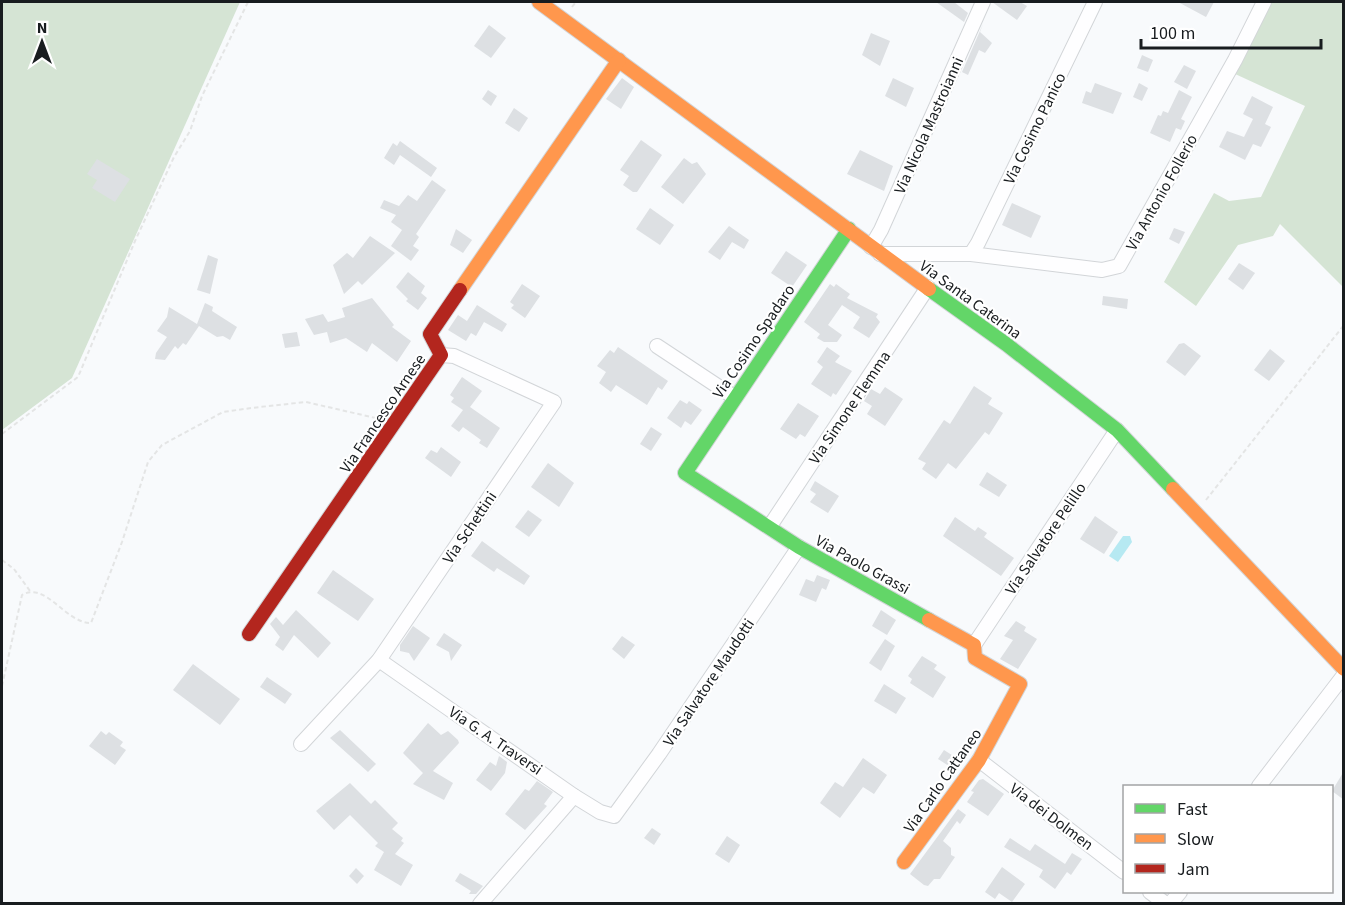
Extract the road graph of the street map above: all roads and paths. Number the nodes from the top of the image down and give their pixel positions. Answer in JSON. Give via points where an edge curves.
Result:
{"nodes":[{"id":1,"x":248,"y":2,"type":"edge"},
{"id":2,"x":539,"y":2,"type":"edge"},
{"id":3,"x":983,"y":2,"type":"edge"},
{"id":4,"x":1095,"y":2,"type":"edge"},
{"id":5,"x":1264,"y":2,"type":"edge"},
{"id":6,"x":619,"y":60,"type":"junction"},
{"id":7,"x":849,"y":229,"type":"junction"},
{"id":8,"x":875,"y":251,"type":"junction"},
{"id":9,"x":971,"y":254,"type":"junction"},
{"id":10,"x":928,"y":287,"type":"junction"},
{"id":11,"x":1344,"y":325,"type":"edge"},
{"id":12,"x":657,"y":346,"type":"dead end"},
{"id":13,"x":441,"y":355,"type":"junction"},
{"id":14,"x":734,"y":397,"type":"junction"},
{"id":15,"x":397,"y":422,"type":"junction"},
{"id":16,"x":1116,"y":430,"type":"junction"},
{"id":17,"x":2,"y":434,"type":"edge"},
{"id":18,"x":685,"y":473,"type":"joint"},
{"id":19,"x":1196,"y":512,"type":"junction"},
{"id":20,"x":770,"y":526,"type":"junction"},
{"id":21,"x":799,"y":547,"type":"junction"},
{"id":22,"x":2,"y":560,"type":"edge"},
{"id":23,"x":30,"y":591,"type":"junction"},
{"id":24,"x":249,"y":634,"type":"dead end"},
{"id":25,"x":974,"y":645,"type":"junction"},
{"id":26,"x":379,"y":660,"type":"junction"},
{"id":27,"x":1344,"y":669,"type":"edge"},
{"id":28,"x":1344,"y":675,"type":"edge"},
{"id":29,"x":1020,"y":684,"type":"joint"},
{"id":30,"x":2,"y":686,"type":"edge"},
{"id":31,"x":301,"y":744,"type":"dead end"},
{"id":32,"x":979,"y":760,"type":"junction"},
{"id":33,"x":1260,"y":785,"type":"edge"},
{"id":34,"x":574,"y":796,"type":"junction"},
{"id":35,"x":614,"y":816,"type":"joint"},
{"id":36,"x":904,"y":862,"type":"dead end"},
{"id":37,"x":1123,"y":870,"type":"edge"},
{"id":38,"x":1153,"y":893,"type":"edge"},
{"id":39,"x":480,"y":903,"type":"edge"},
{"id":40,"x":1168,"y":903,"type":"edge"}],
"edges":[{"from":1,"to":17,"type":"path","via":[[135,241],[78,377]]},
{"from":2,"to":6,"type":"street","name":"Via Santa Caterina"},
{"from":3,"to":8,"type":"street","name":"Via Nicola Mastroianni"},
{"from":4,"to":9,"type":"street","name":"Via Cosimo Panico"},
{"from":5,"to":9,"type":"street","name":"Via Antonio Follerio","via":[[1119,266],[1102,270]]},
{"from":6,"to":7,"type":"street","name":"Via Santa Caterina"},
{"from":6,"to":13,"type":"street","name":"Via Francesco Arnese","via":[[430,334]]},
{"from":7,"to":8,"type":"street","name":"Via Santa Caterina"},
{"from":7,"to":14,"type":"street","name":"Via Cosimo Spadaro"},
{"from":8,"to":9,"type":"street","name":"Via Antonio Follerio"},
{"from":8,"to":10,"type":"street","name":"Via Santa Caterina"},
{"from":10,"to":16,"type":"street","name":"Via Santa Caterina"},
{"from":10,"to":20,"type":"street","name":"Via Simone Flemma"},
{"from":11,"to":19,"type":"path"},
{"from":12,"to":14,"type":"street"},
{"from":13,"to":15,"type":"street","name":"Via Francesco Arnese"},
{"from":13,"to":26,"type":"street","name":"Via Schettini","via":[[454,356],[554,402]]},
{"from":14,"to":18,"type":"street","name":"Via Cosimo Spadaro"},
{"from":15,"to":23,"type":"path","via":[[306,402],[223,412],[162,445],[148,462],[91,623],[82,623],[39,592]]},
{"from":15,"to":24,"type":"street","name":"Via Francesco Arnese"},
{"from":16,"to":19,"type":"street","name":"Via Santa Caterina"},
{"from":16,"to":25,"type":"street","name":"Via Salvatore Pelillo"},
{"from":18,"to":20,"type":"street","name":"Via Paolo Grassi"},
{"from":19,"to":27,"type":"street","name":"Via Santa Caterina"},
{"from":20,"to":21,"type":"street","name":"Via Paolo Grassi"},
{"from":21,"to":25,"type":"street","name":"Via Paolo Grassi"},
{"from":21,"to":35,"type":"street","name":"Via Salvatore Maudotti"},
{"from":22,"to":23,"type":"path"},
{"from":23,"to":30,"type":"path","via":[[22,595]]},
{"from":25,"to":29,"type":"street","name":"Via Paolo Grassi","via":[[975,658]]},
{"from":26,"to":31,"type":"street","name":"Via Schettini"},
{"from":26,"to":34,"type":"street","name":"Via G. A. Traversi"},
{"from":28,"to":33,"type":"street"},
{"from":29,"to":32,"type":"street","name":"Via Carlo Cattaneo"},
{"from":32,"to":36,"type":"street","name":"Via Carlo Cattaneo"},
{"from":32,"to":37,"type":"street","name":"Via dei Dolmen"},
{"from":34,"to":35,"type":"street","name":"Via G. A. Traversi"},
{"from":34,"to":39,"type":"street"},
{"from":38,"to":40,"type":"street"}]}
